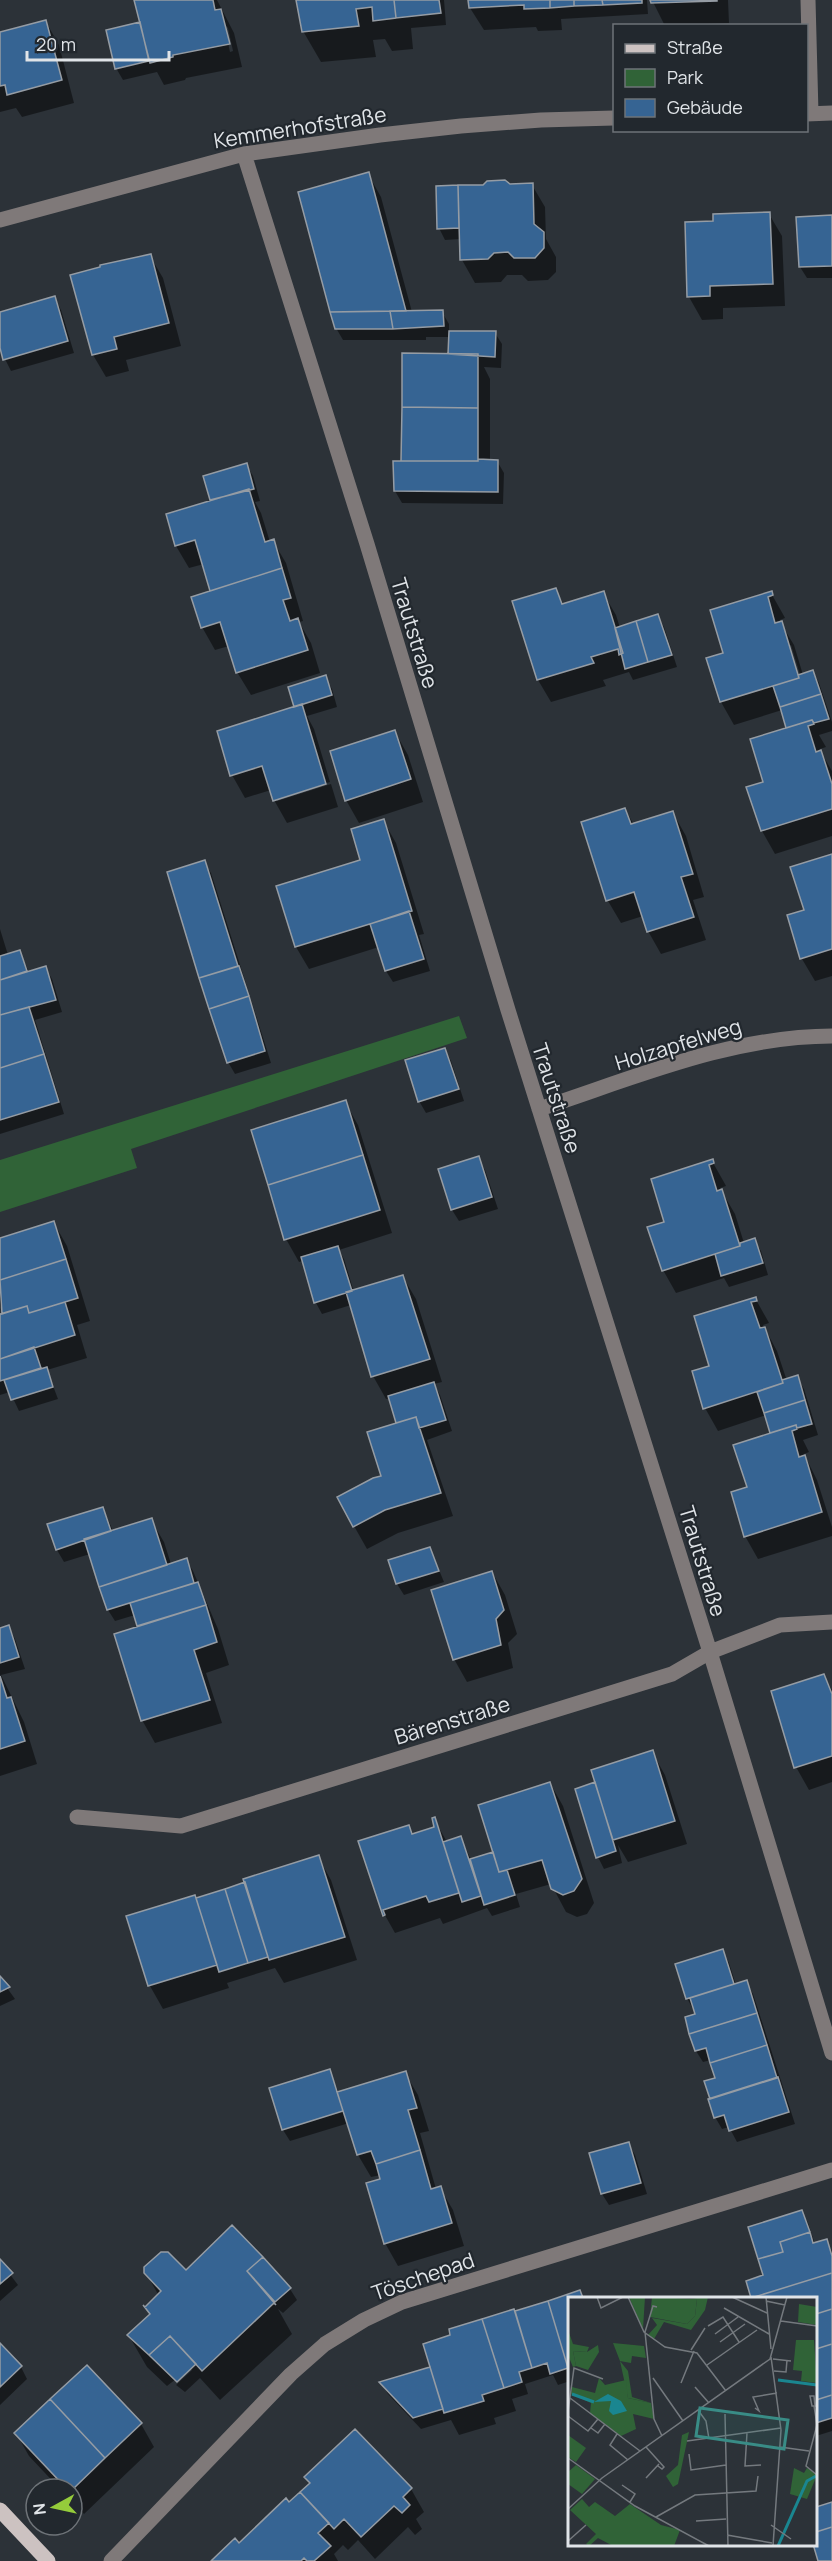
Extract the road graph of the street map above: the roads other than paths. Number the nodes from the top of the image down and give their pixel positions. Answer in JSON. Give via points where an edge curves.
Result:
{"nodes":[{"id":1,"x":808,"y":0,"type":"edge"},
{"id":2,"x":809,"y":113,"type":"edge"},
{"id":3,"x":832,"y":113,"type":"edge"},
{"id":4,"x":613,"y":118,"type":"edge"},
{"id":5,"x":244,"y":154,"type":"junction"},
{"id":6,"x":0,"y":220,"type":"edge"},
{"id":7,"x":832,"y":1036,"type":"edge"},
{"id":8,"x":539,"y":1109,"type":"junction"},
{"id":9,"x":832,"y":1622,"type":"edge"},
{"id":10,"x":710,"y":1652,"type":"junction"},
{"id":11,"x":77,"y":1817,"type":"dead end"},
{"id":12,"x":832,"y":2053,"type":"edge"},
{"id":13,"x":832,"y":2170,"type":"edge"},
{"id":14,"x":0,"y":2510,"type":"edge"},
{"id":15,"x":48,"y":2561,"type":"edge"},
{"id":16,"x":111,"y":2561,"type":"edge"}],
"edges":[{"from":1,"to":2,"type":"street"},
{"from":2,"to":3,"type":"street"},
{"from":4,"to":5,"type":"street","name":"Kemmerhofstraße","via":[[461,126]]},
{"from":5,"to":6,"type":"street","name":"Kemmerhofstraße"},
{"from":5,"to":8,"type":"street","name":"Trautstraße"},
{"from":7,"to":8,"type":"street","name":"Holzapfelweg","via":[[785,1037],[744,1044]]},
{"from":8,"to":10,"type":"street","name":"Trautstraße"},
{"from":9,"to":10,"type":"street","name":"Bärenstraße","via":[[780,1625]]},
{"from":10,"to":11,"type":"street","name":"Bärenstraße","via":[[672,1674],[181,1826]]},
{"from":10,"to":12,"type":"street","name":"Trautstraße"},
{"from":13,"to":16,"type":"street","name":"Töschepad","via":[[402,2302],[364,2320],[326,2344],[291,2374]]},
{"from":14,"to":15,"type":"main road"}]}
